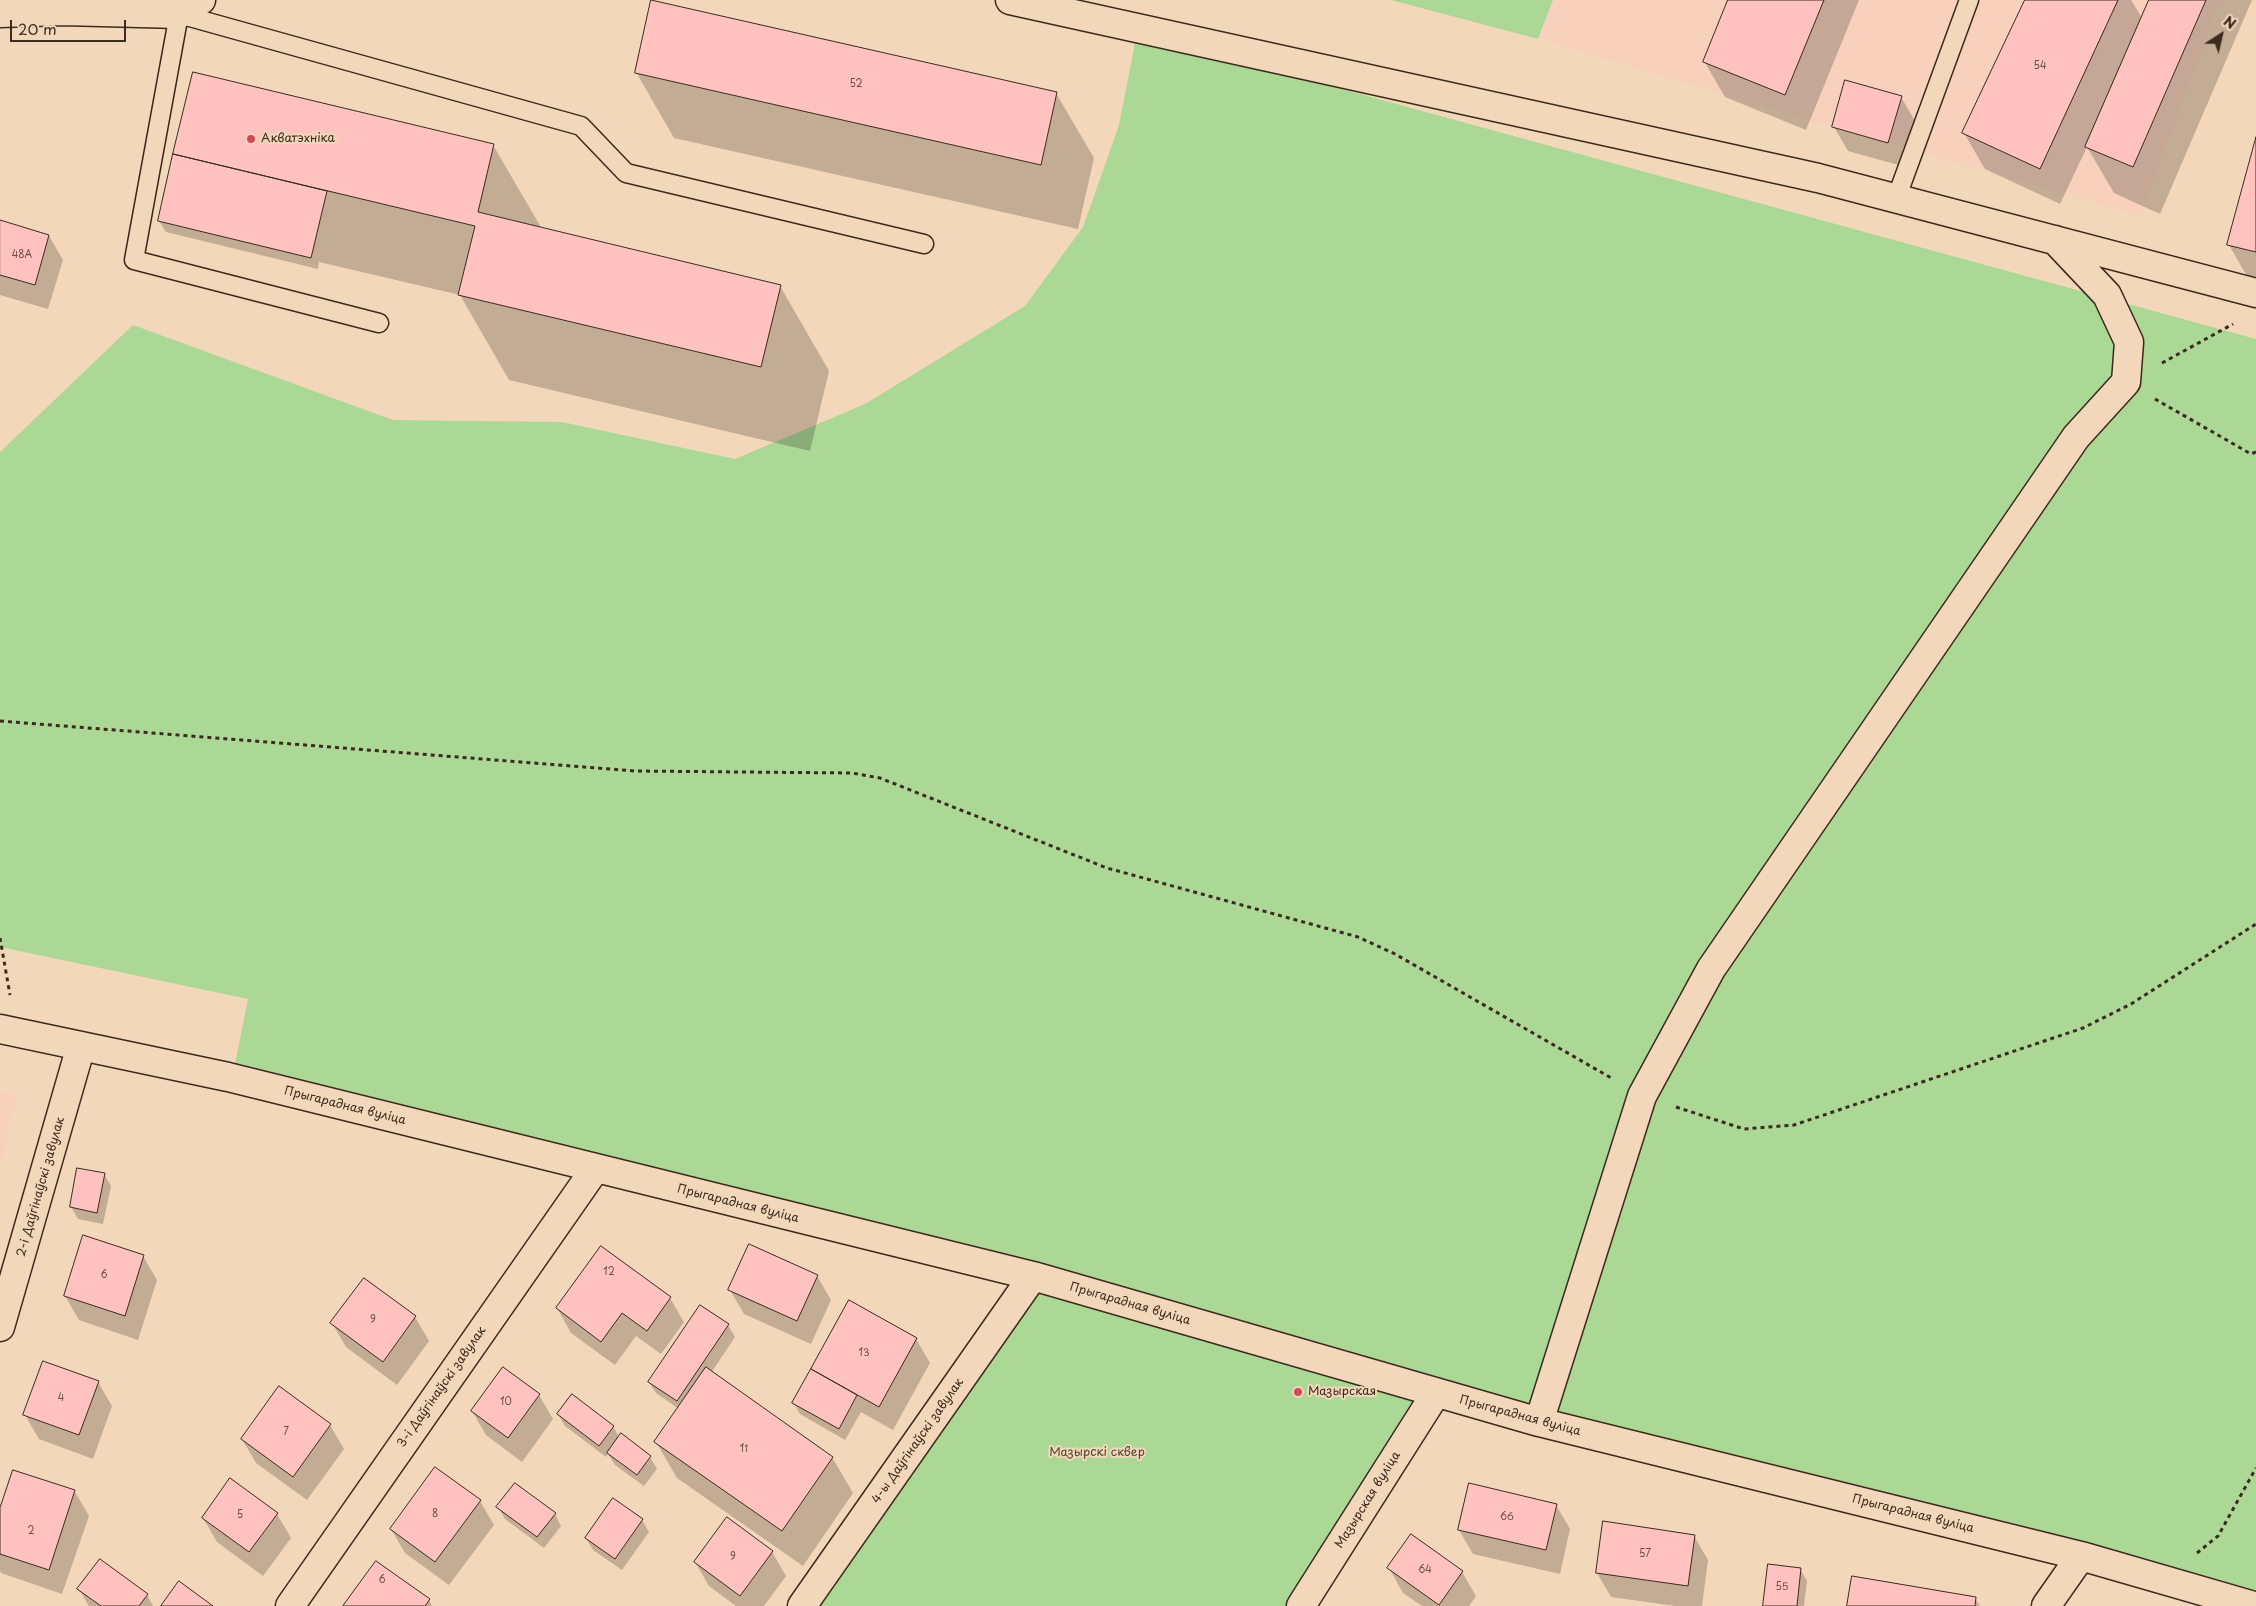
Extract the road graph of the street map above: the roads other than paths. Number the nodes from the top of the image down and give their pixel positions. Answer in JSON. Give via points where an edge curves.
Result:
{"nodes":[{"id":1,"x":1010,"y":0,"type":"edge"},
{"id":2,"x":1969,"y":0,"type":"edge"},
{"id":3,"x":190,"y":7,"type":"edge"},
{"id":4,"x":0,"y":13,"type":"edge"},
{"id":5,"x":1896,"y":199,"type":"junction"},
{"id":6,"x":2055,"y":240,"type":"junction"},
{"id":7,"x":924,"y":244,"type":"dead end"},
{"id":8,"x":2256,"y":293,"type":"edge"},
{"id":9,"x":379,"y":323,"type":"dead end"},
{"id":10,"x":8,"y":1031,"type":"edge"},
{"id":11,"x":81,"y":1046,"type":"junction"},
{"id":12,"x":595,"y":1169,"type":"junction"},
{"id":13,"x":1033,"y":1276,"type":"junction"},
{"id":14,"x":0,"y":1327,"type":"edge"},
{"id":15,"x":1436,"y":1393,"type":"junction"},
{"id":16,"x":1539,"y":1422,"type":"junction"},
{"id":17,"x":2081,"y":1556,"type":"junction"},
{"id":18,"x":290,"y":1606,"type":"edge"},
{"id":19,"x":802,"y":1606,"type":"edge"},
{"id":20,"x":1301,"y":1606,"type":"edge"},
{"id":21,"x":2046,"y":1606,"type":"edge"},
{"id":22,"x":2254,"y":1606,"type":"edge"}],
"edges":[{"from":1,"to":5,"type":"street","via":[[1818,178]]},
{"from":2,"to":5,"type":"lane"},
{"from":3,"to":4,"type":"street"},
{"from":3,"to":7,"type":"lane","via":[[581,126],[626,174]]},
{"from":3,"to":9,"type":"lane","via":[[134,260]]},
{"from":5,"to":6,"type":"street"},
{"from":6,"to":8,"type":"street"},
{"from":6,"to":16,"type":"street","via":[[2107,295],[2129,342],[2126,382],[2076,437],[1711,969],[1642,1096]]},
{"from":10,"to":11,"type":"street","name":"Прыгарадная вуліца"},
{"from":11,"to":12,"type":"street","name":"Прыгарадная вуліца","via":[[228,1077]]},
{"from":11,"to":14,"type":"street","name":"2-і Даўгінаўскі завулак"},
{"from":12,"to":13,"type":"street","name":"Прыгарадная вуліца"},
{"from":12,"to":18,"type":"street","name":"3-і Даўгінаўскі завулак"},
{"from":13,"to":15,"type":"street","name":"Прыгарадная вуліца"},
{"from":13,"to":19,"type":"street","name":"4-ы Даўгінаўскі завулак"},
{"from":15,"to":16,"type":"street","name":"Прыгарадная вуліца"},
{"from":15,"to":20,"type":"street","name":"Мазырская вуліца"},
{"from":16,"to":17,"type":"street","name":"Прыгарадная вуліца"},
{"from":17,"to":21,"type":"street"},
{"from":17,"to":22,"type":"street","name":"Прыгарадная вуліца"}]}
